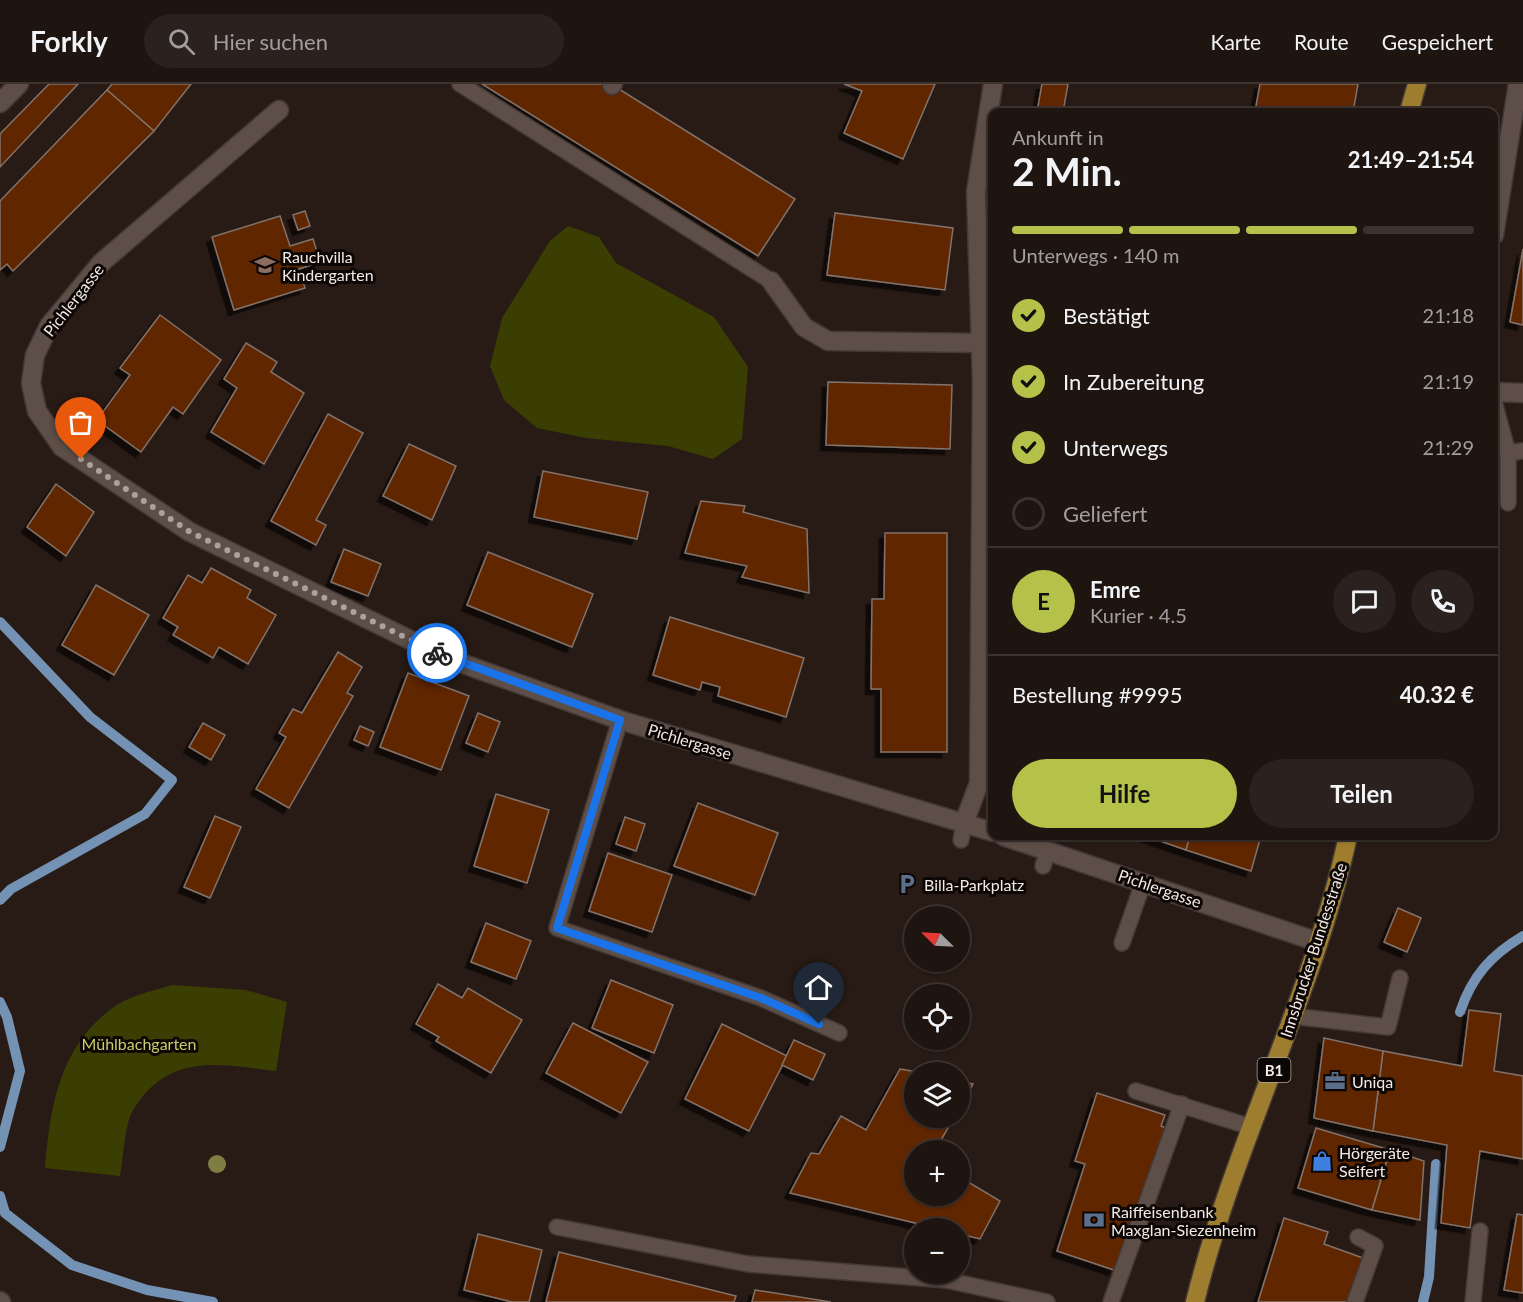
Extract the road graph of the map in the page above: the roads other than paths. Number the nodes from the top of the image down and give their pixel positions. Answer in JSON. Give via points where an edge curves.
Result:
{"nodes":[{"id":1,"x":19,"y":84,"type":"edge"},
{"id":2,"x":460,"y":84,"type":"edge"},
{"id":3,"x":993,"y":84,"type":"edge"},
{"id":4,"x":1417,"y":84,"type":"edge"},
{"id":5,"x":1518,"y":84,"type":"edge"},
{"id":6,"x":0,"y":103,"type":"edge"},
{"id":7,"x":989,"y":108,"type":"edge"},
{"id":8,"x":1410,"y":108,"type":"edge"},
{"id":9,"x":279,"y":110,"type":"dead end"},
{"id":10,"x":988,"y":116,"type":"edge"},
{"id":11,"x":1498,"y":210,"type":"edge"},
{"id":12,"x":771,"y":281,"type":"joint"},
{"id":13,"x":980,"y":344,"type":"junction"},
{"id":14,"x":1498,"y":392,"type":"edge"},
{"id":15,"x":1523,"y":393,"type":"edge"},
{"id":16,"x":1498,"y":412,"type":"edge"},
{"id":17,"x":1515,"y":452,"type":"edge"},
{"id":18,"x":1508,"y":503,"type":"dead end"},
{"id":19,"x":620,"y":720,"type":"junction"},
{"id":20,"x":986,"y":768,"type":"edge"},
{"id":21,"x":963,"y":832,"type":"junction"},
{"id":22,"x":988,"y":832,"type":"edge"},
{"id":23,"x":1011,"y":840,"type":"edge"},
{"id":24,"x":1347,"y":840,"type":"edge"},
{"id":25,"x":1143,"y":883,"type":"junction"},
{"id":26,"x":1318,"y":942,"type":"junction"},
{"id":27,"x":1122,"y":943,"type":"dead end"},
{"id":28,"x":1400,"y":978,"type":"dead end"},
{"id":29,"x":1292,"y":1016,"type":"junction"},
{"id":30,"x":839,"y":1033,"type":"dead end"},
{"id":31,"x":1136,"y":1090,"type":"dead end"},
{"id":32,"x":1182,"y":1104,"type":"junction"},
{"id":33,"x":1251,"y":1127,"type":"junction"},
{"id":34,"x":557,"y":1227,"type":"dead end"},
{"id":35,"x":1480,"y":1231,"type":"dead end"},
{"id":36,"x":1358,"y":1238,"type":"dead end"},
{"id":37,"x":1047,"y":1302,"type":"edge"},
{"id":38,"x":1111,"y":1302,"type":"edge"},
{"id":39,"x":1195,"y":1302,"type":"edge"},
{"id":40,"x":1355,"y":1302,"type":"edge"},
{"id":41,"x":1473,"y":1302,"type":"edge"}],
"edges":[{"from":1,"to":6,"type":"street"},
{"from":2,"to":12,"type":"lane","via":[[572,147]]},
{"from":3,"to":7,"type":"street"},
{"from":4,"to":8,"type":"main road"},
{"from":5,"to":11,"type":"street"},
{"from":9,"to":19,"type":"street","name":"Pichlergasse","via":[[100,263],[50,326],[35,355],[31,383],[37,411],[62,447],[190,532],[447,658]]},
{"from":10,"to":13,"type":"street","via":[[976,192]]},
{"from":12,"to":13,"type":"street","via":[[804,327],[828,341]]},
{"from":13,"to":20,"type":"street"},
{"from":14,"to":15,"type":"street"},
{"from":16,"to":17,"type":"lane"},
{"from":17,"to":18,"type":"lane"},
{"from":19,"to":21,"type":"street","name":"Pichlergasse"},
{"from":19,"to":30,"type":"lane","via":[[557,928],[761,998]]},
{"from":20,"to":21,"type":"street"},
{"from":21,"to":22,"type":"street","name":"Pichlergasse"},
{"from":23,"to":25,"type":"street","name":"Pichlergasse","via":[[1045,858]]},
{"from":24,"to":26,"type":"main road","name":"Innsbrucker Bundesstraße","number":"B1"},
{"from":25,"to":26,"type":"street","name":"Pichlergasse"},
{"from":25,"to":27,"type":"lane"},
{"from":26,"to":29,"type":"main road","name":"Innsbrucker Bundesstraße","number":"B1"},
{"from":28,"to":29,"type":"lane","via":[[1388,1027]]},
{"from":29,"to":33,"type":"main road","name":"Innsbrucker Bundesstraße","number":"B1"},
{"from":31,"to":32,"type":"lane"},
{"from":32,"to":33,"type":"lane"},
{"from":32,"to":38,"type":"lane"},
{"from":33,"to":39,"type":"main road","name":"Innsbrucker Bundesstraße","number":"B1","via":[[1225,1198]]},
{"from":34,"to":37,"type":"lane","via":[[748,1264],[946,1280]]},
{"from":35,"to":41,"type":"lane"},
{"from":36,"to":40,"type":"lane","via":[[1375,1246]]}]}
